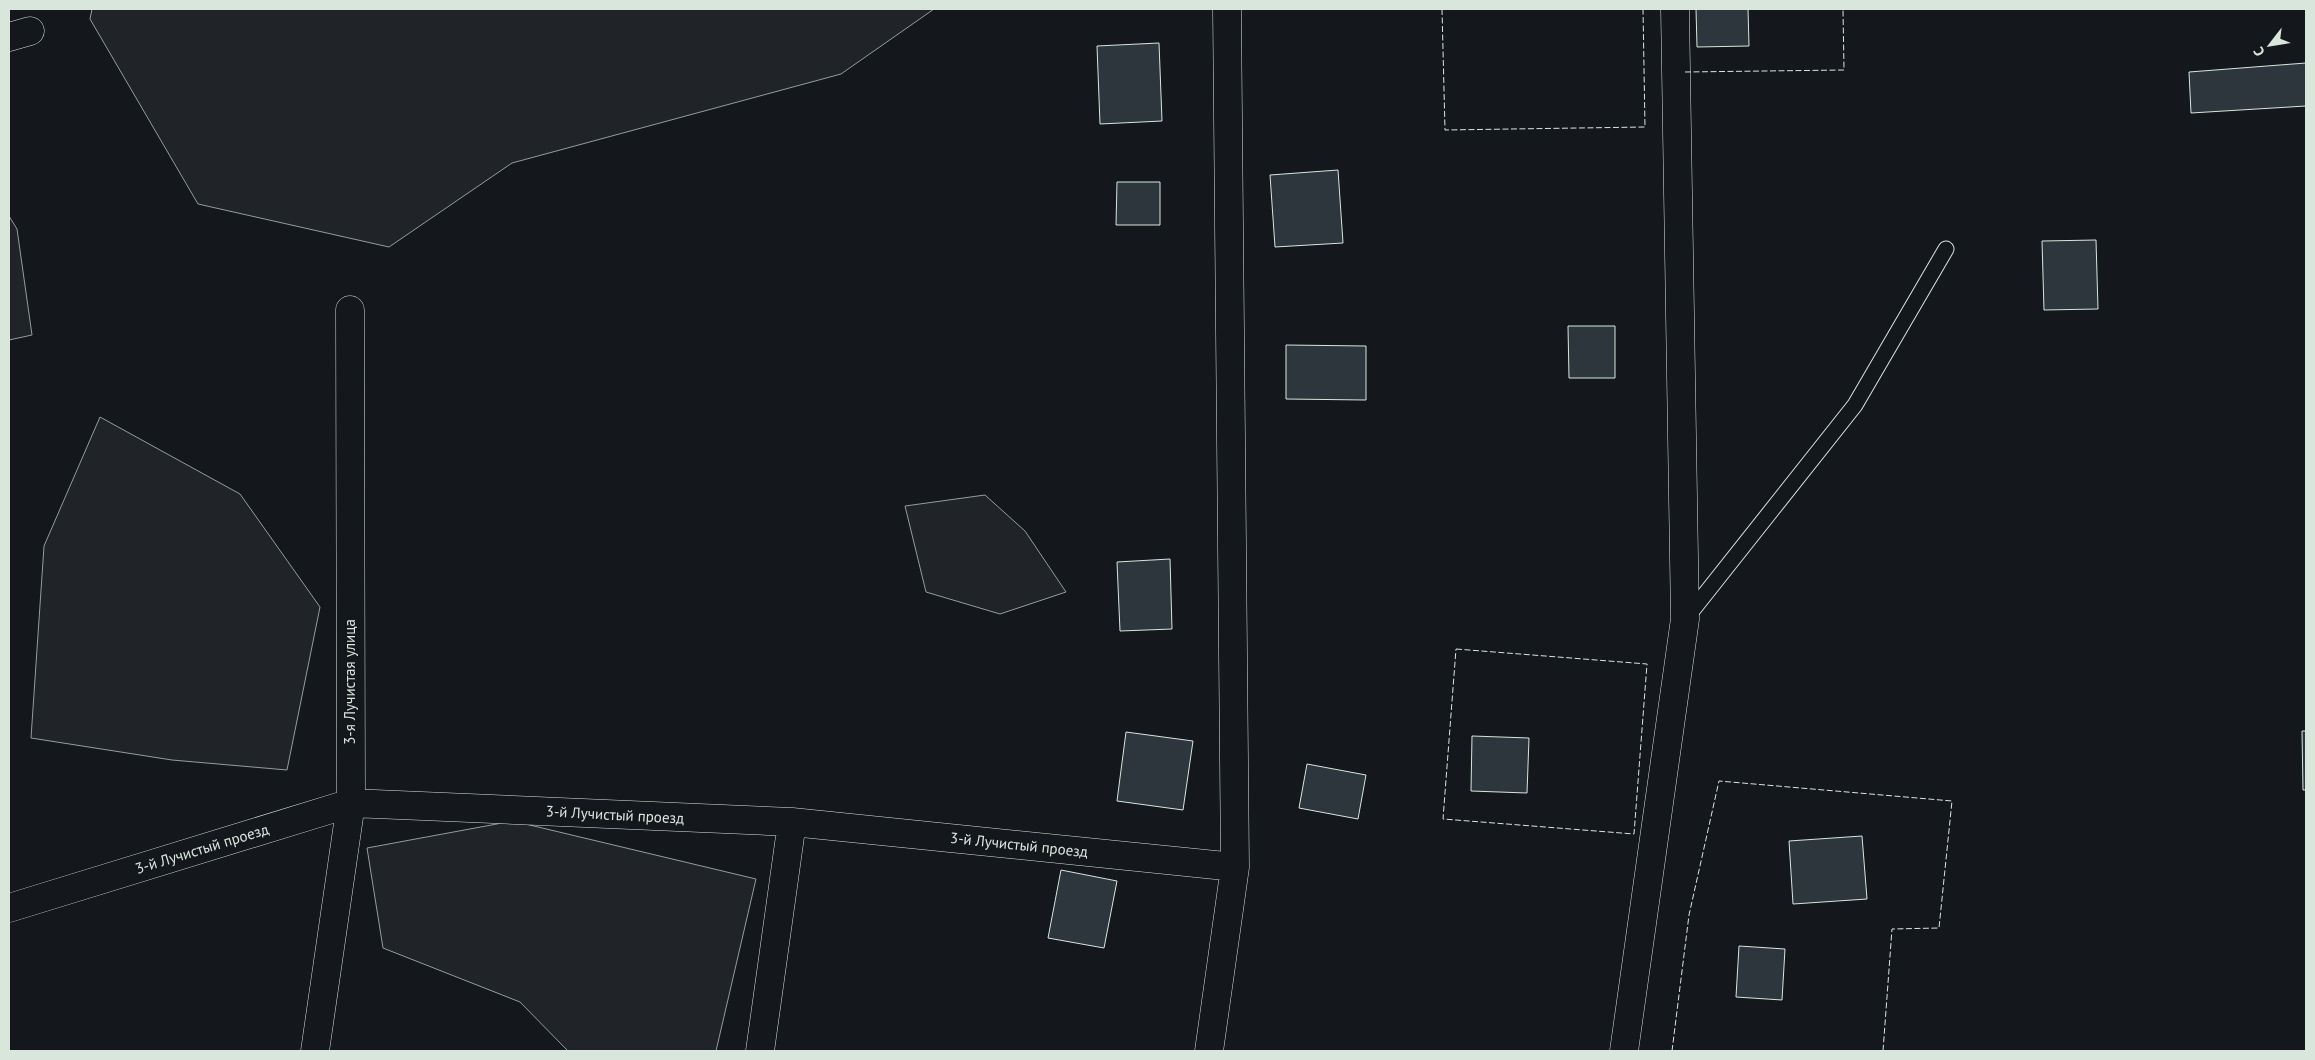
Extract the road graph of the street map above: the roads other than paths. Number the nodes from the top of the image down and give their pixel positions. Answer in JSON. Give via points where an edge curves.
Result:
{"nodes":[{"id":1,"x":1227,"y":9,"type":"edge"},
{"id":2,"x":1675,"y":9,"type":"edge"},
{"id":3,"x":1946,"y":249,"type":"dead end"},
{"id":4,"x":350,"y":310,"type":"dead end"},
{"id":5,"x":1685,"y":619,"type":"junction"},
{"id":6,"x":351,"y":803,"type":"junction"},
{"id":7,"x":792,"y":822,"type":"junction"},
{"id":8,"x":1235,"y":867,"type":"junction"},
{"id":9,"x":9,"y":908,"type":"edge"},
{"id":10,"x":315,"y":1051,"type":"edge"},
{"id":11,"x":760,"y":1051,"type":"edge"},
{"id":12,"x":1209,"y":1051,"type":"edge"},
{"id":13,"x":1624,"y":1051,"type":"edge"}],
"edges":[{"from":1,"to":8,"type":"street"},
{"from":2,"to":5,"type":"street"},
{"from":3,"to":5,"type":"lane","via":[[1855,405]]},
{"from":4,"to":6,"type":"street","name":"3-я Лучистая улица"},
{"from":5,"to":13,"type":"street"},
{"from":6,"to":7,"type":"street","name":"3-й Лучистый проезд"},
{"from":6,"to":9,"type":"street","name":"3-й Лучистый проезд"},
{"from":6,"to":10,"type":"street","name":"3-я Лучистая улица"},
{"from":7,"to":8,"type":"street","name":"3-й Лучистый проезд"},
{"from":7,"to":11,"type":"street"},
{"from":8,"to":12,"type":"street"}]}
